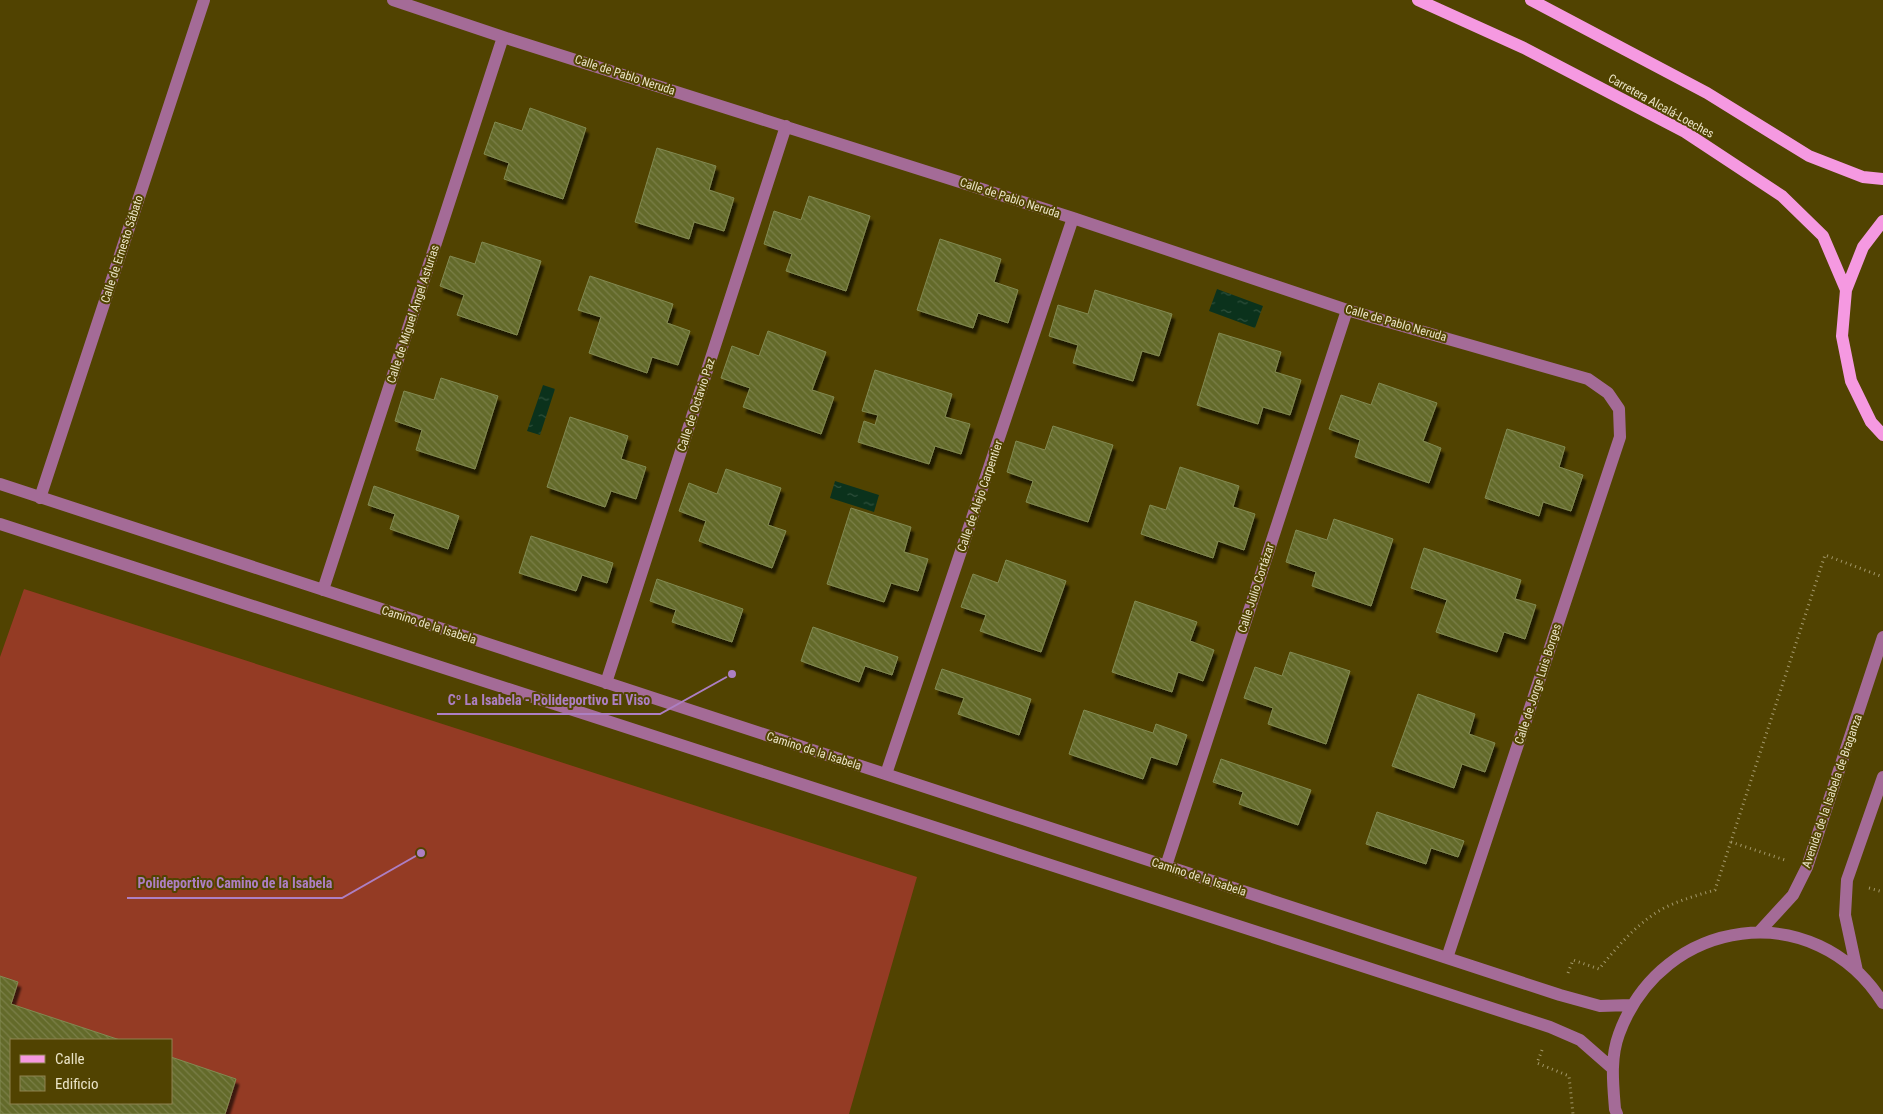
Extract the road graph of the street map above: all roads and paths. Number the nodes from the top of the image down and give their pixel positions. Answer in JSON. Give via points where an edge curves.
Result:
{"nodes":[{"id":1,"x":204,"y":0,"type":"edge"},
{"id":2,"x":393,"y":0,"type":"edge"},
{"id":3,"x":1418,"y":0,"type":"edge"},
{"id":4,"x":1531,"y":0,"type":"edge"},
{"id":5,"x":503,"y":37,"type":"junction"},
{"id":6,"x":786,"y":126,"type":"junction"},
{"id":7,"x":1883,"y":180,"type":"edge"},
{"id":8,"x":1073,"y":218,"type":"junction"},
{"id":9,"x":1883,"y":221,"type":"edge"},
{"id":10,"x":1846,"y":290,"type":"junction"},
{"id":11,"x":1347,"y":310,"type":"junction"},
{"id":12,"x":1619,"y":409,"type":"joint"},
{"id":13,"x":1883,"y":435,"type":"edge"},
{"id":14,"x":0,"y":484,"type":"edge"},
{"id":15,"x":40,"y":498,"type":"junction"},
{"id":16,"x":0,"y":524,"type":"edge"},
{"id":17,"x":1883,"y":577,"type":"edge"},
{"id":18,"x":323,"y":590,"type":"junction"},
{"id":19,"x":1883,"y":637,"type":"edge"},
{"id":20,"x":606,"y":683,"type":"junction"},
{"id":21,"x":886,"y":774,"type":"junction"},
{"id":22,"x":1883,"y":777,"type":"edge"},
{"id":23,"x":1166,"y":866,"type":"junction"},
{"id":24,"x":1759,"y":932,"type":"junction"},
{"id":25,"x":1447,"y":958,"type":"junction"},
{"id":26,"x":1573,"y":960,"type":"dead end"},
{"id":27,"x":1857,"y":971,"type":"junction"},
{"id":28,"x":1883,"y":1003,"type":"edge"},
{"id":29,"x":1631,"y":1005,"type":"junction"},
{"id":30,"x":1537,"y":1063,"type":"dead end"},
{"id":31,"x":1612,"y":1068,"type":"junction"},
{"id":32,"x":1573,"y":1114,"type":"edge"},
{"id":33,"x":1617,"y":1114,"type":"edge"}],
"edges":[{"from":1,"to":15,"type":"street","name":"Calle de Ernesto Sábato"},
{"from":2,"to":5,"type":"street","name":"Calle de Pablo Neruda"},
{"from":3,"to":10,"type":"main road","name":"Carretera Alcalá-Loeches","via":[[1524,48],[1685,132],[1782,196],[1823,236]]},
{"from":4,"to":7,"type":"main road","via":[[1707,92],[1809,156],[1864,177]]},
{"from":5,"to":6,"type":"street","name":"Calle de Pablo Neruda"},
{"from":5,"to":18,"type":"street","name":"Calle de Miguel Ángel Asturias"},
{"from":6,"to":8,"type":"street","name":"Calle de Pablo Neruda"},
{"from":6,"to":20,"type":"street","name":"Calle de Octavio Paz"},
{"from":8,"to":11,"type":"street","name":"Calle de Pablo Neruda"},
{"from":8,"to":21,"type":"street","name":"Calle de Alejo Carpentier"},
{"from":9,"to":10,"type":"main road","via":[[1863,247]]},
{"from":10,"to":13,"type":"main road","via":[[1842,336],[1850,381],[1872,422]]},
{"from":11,"to":12,"type":"street","name":"Calle de Pablo Neruda","via":[[1588,379],[1608,393]]},
{"from":11,"to":23,"type":"street","name":"Calle Julio Cortázar"},
{"from":12,"to":25,"type":"street","name":"Calle de Jorge Luis Borges","via":[[1620,437]]},
{"from":14,"to":15,"type":"street","name":"Camino de la Isabela"},
{"from":15,"to":18,"type":"street","name":"Camino de la Isabela"},
{"from":16,"to":31,"type":"street","via":[[1550,1027],[1580,1040]]},
{"from":17,"to":26,"type":"path","via":[[1825,555],[1716,890],[1664,908],[1620,942],[1599,969]]},
{"from":18,"to":20,"type":"street","name":"Camino de la Isabela"},
{"from":19,"to":24,"type":"street","name":"Avenida de la Isabela de Braganza","via":[[1807,867],[1793,895]]},
{"from":20,"to":21,"type":"street","name":"Camino de la Isabela"},
{"from":21,"to":23,"type":"street","name":"Camino de la Isabela"},
{"from":22,"to":27,"type":"street","via":[[1847,880],[1845,915]]},
{"from":23,"to":25,"type":"street","name":"Camino de la Isabela"},
{"from":24,"to":27,"type":"street","via":[[1795,937],[1828,950]]},
{"from":24,"to":29,"type":"street","via":[[1721,936],[1685,951],[1655,974]]},
{"from":25,"to":29,"type":"street","name":"Camino de la Isabela","via":[[1560,996],[1600,1006]]},
{"from":27,"to":28,"type":"street"},
{"from":29,"to":31,"type":"street","via":[[1618,1035]]},
{"from":30,"to":32,"type":"path","via":[[1569,1076]]},
{"from":31,"to":33,"type":"street"}]}
